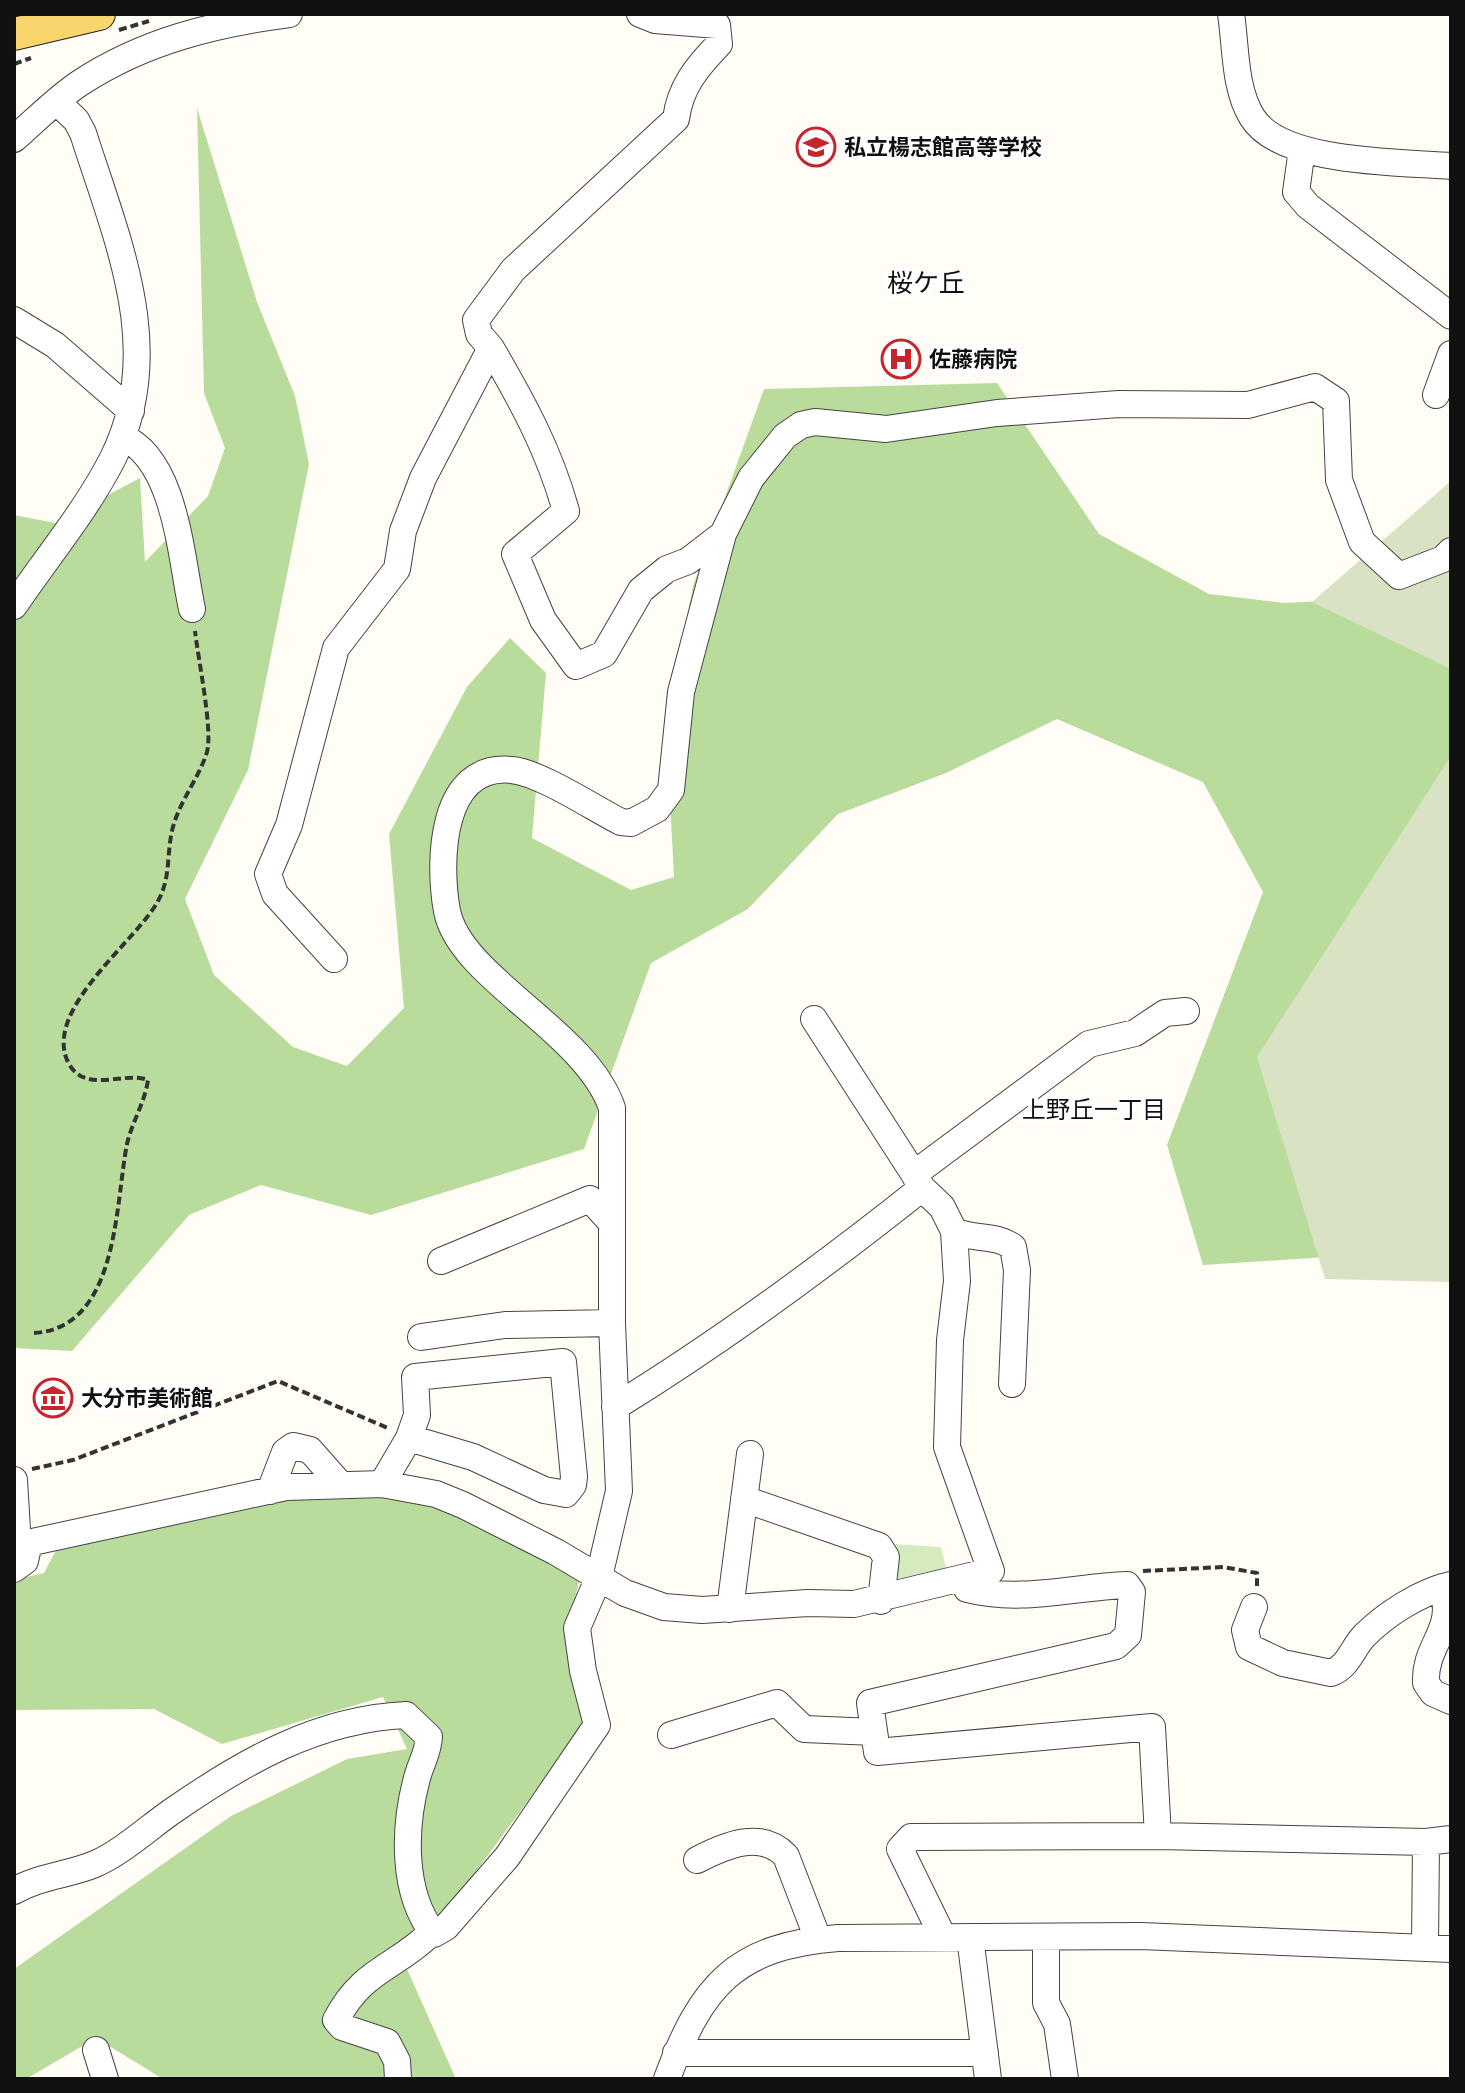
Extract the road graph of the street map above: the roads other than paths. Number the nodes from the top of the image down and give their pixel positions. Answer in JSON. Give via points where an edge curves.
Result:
{"nodes":[{"id":1,"x":99,"y":14,"type":"edge"},
{"id":2,"x":289,"y":14,"type":"edge"},
{"id":3,"x":640,"y":14,"type":"edge"},
{"id":4,"x":1231,"y":14,"type":"edge"},
{"id":5,"x":14,"y":34,"type":"edge"},
{"id":6,"x":57,"y":102,"type":"junction"},
{"id":7,"x":14,"y":139,"type":"edge"},
{"id":8,"x":1302,"y":149,"type":"junction"},
{"id":9,"x":1451,"y":166,"type":"edge"},
{"id":10,"x":1451,"y":316,"type":"edge"},
{"id":11,"x":14,"y":320,"type":"edge"},
{"id":12,"x":491,"y":348,"type":"junction"},
{"id":13,"x":1451,"y":354,"type":"edge"},
{"id":14,"x":1436,"y":395,"type":"dead end"},
{"id":15,"x":131,"y":411,"type":"junction"},
{"id":16,"x":122,"y":437,"type":"junction"},
{"id":17,"x":723,"y":534,"type":"junction"},
{"id":18,"x":1451,"y":551,"type":"edge"},
{"id":19,"x":14,"y":606,"type":"edge"},
{"id":20,"x":192,"y":609,"type":"road end"},
{"id":21,"x":334,"y":959,"type":"dead end"},
{"id":22,"x":1186,"y":1011,"type":"dead end"},
{"id":23,"x":814,"y":1019,"type":"dead end"},
{"id":24,"x":918,"y":1181,"type":"junction"},
{"id":25,"x":611,"y":1222,"type":"junction"},
{"id":26,"x":954,"y":1231,"type":"junction"},
{"id":27,"x":441,"y":1261,"type":"dead end"},
{"id":28,"x":612,"y":1323,"type":"junction"},
{"id":29,"x":421,"y":1337,"type":"dead end"},
{"id":30,"x":1012,"y":1384,"type":"dead end"},
{"id":31,"x":615,"y":1407,"type":"junction"},
{"id":32,"x":409,"y":1438,"type":"junction"},
{"id":33,"x":750,"y":1454,"type":"dead end"},
{"id":34,"x":21,"y":1475,"type":"edge"},
{"id":35,"x":340,"y":1484,"type":"junction"},
{"id":36,"x":382,"y":1484,"type":"junction"},
{"id":37,"x":270,"y":1491,"type":"junction"},
{"id":38,"x":744,"y":1499,"type":"junction"},
{"id":39,"x":19,"y":1551,"type":"edge"},
{"id":40,"x":599,"y":1577,"type":"junction"},
{"id":41,"x":963,"y":1580,"type":"junction"},
{"id":42,"x":1446,"y":1586,"type":"edge"},
{"id":43,"x":881,"y":1601,"type":"junction"},
{"id":44,"x":1254,"y":1607,"type":"dead end"},
{"id":45,"x":730,"y":1609,"type":"junction"},
{"id":46,"x":1451,"y":1701,"type":"edge"},
{"id":47,"x":874,"y":1732,"type":"junction"},
{"id":48,"x":671,"y":1735,"type":"dead end"},
{"id":49,"x":1158,"y":1836,"type":"junction"},
{"id":50,"x":1438,"y":1840,"type":"edge"},
{"id":51,"x":697,"y":1860,"type":"dead end"},
{"id":52,"x":14,"y":1891,"type":"edge"},
{"id":53,"x":432,"y":1932,"type":"junction"},
{"id":54,"x":943,"y":1937,"type":"junction"},
{"id":55,"x":970,"y":1937,"type":"junction"},
{"id":56,"x":818,"y":1939,"type":"junction"},
{"id":57,"x":1046,"y":1939,"type":"junction"},
{"id":58,"x":1425,"y":1946,"type":"junction"},
{"id":59,"x":1451,"y":1949,"type":"edge"},
{"id":60,"x":96,"y":2050,"type":"dead end"},
{"id":61,"x":676,"y":2053,"type":"junction"},
{"id":62,"x":985,"y":2053,"type":"junction"},
{"id":63,"x":105,"y":2079,"type":"edge"},
{"id":64,"x":398,"y":2079,"type":"edge"},
{"id":65,"x":667,"y":2079,"type":"edge"},
{"id":66,"x":988,"y":2079,"type":"edge"},
{"id":67,"x":1065,"y":2079,"type":"edge"}],
"edges":[{"from":1,"to":5,"type":"main road"},
{"from":2,"to":6,"type":"street","via":[[175,36],[86,80]]},
{"from":3,"to":12,"type":"street","via":[[717,25],[719,44],[694,70],[678,101],[676,119],[513,270],[476,320]]},
{"from":4,"to":8,"type":"street","via":[[1242,95],[1253,119]]},
{"from":6,"to":7,"type":"street"},
{"from":6,"to":15,"type":"street","via":[[83,133],[134,302],[139,353]]},
{"from":8,"to":9,"type":"street","via":[[1335,157]]},
{"from":8,"to":10,"type":"street","via":[[1296,192],[1308,206]]},
{"from":11,"to":15,"type":"street","via":[[55,345]]},
{"from":12,"to":17,"type":"street","via":[[534,421],[566,511],[515,554],[543,620],[576,666],[604,654],[641,590]]},
{"from":12,"to":21,"type":"street","via":[[423,478],[403,531],[397,569],[336,648],[289,825],[268,874],[275,894]]},
{"from":13,"to":14,"type":"street"},
{"from":15,"to":16,"type":"street"},
{"from":16,"to":19,"type":"street","via":[[90,498]]},
{"from":16,"to":20,"type":"street","via":[[139,444],[159,473]]},
{"from":17,"to":18,"type":"street","via":[[751,478],[785,436],[801,425],[886,429],[1104,405],[1248,405],[1315,387],[1336,401],[1339,480],[1362,542],[1399,576]]},
{"from":17,"to":25,"type":"street","via":[[685,671],[671,790],[657,809],[631,823],[621,822],[512,770],[493,771],[463,786],[448,816],[445,876],[453,931],[493,977],[536,1012],[608,1094]]},
{"from":22,"to":24,"type":"street","via":[[1165,1013],[1135,1033],[1089,1044]]},
{"from":23,"to":24,"type":"street"},
{"from":24,"to":26,"type":"street","via":[[942,1207]]},
{"from":24,"to":31,"type":"street","via":[[738,1326]]},
{"from":25,"to":27,"type":"street","via":[[590,1199]]},
{"from":25,"to":28,"type":"street"},
{"from":26,"to":30,"type":"street","via":[[1003,1239],[1013,1247],[1017,1270]]},
{"from":26,"to":41,"type":"street","via":[[957,1281],[947,1447],[991,1571]]},
{"from":28,"to":29,"type":"street","via":[[505,1325]]},
{"from":28,"to":31,"type":"street"},
{"from":31,"to":40,"type":"street","via":[[619,1491]]},
{"from":32,"to":32,"type":"street","via":[[566,1494],[574,1477],[563,1362],[415,1377],[417,1415]]},
{"from":32,"to":36,"type":"street"},
{"from":33,"to":38,"type":"street"},
{"from":34,"to":39,"type":"street"},
{"from":35,"to":36,"type":"street"},
{"from":35,"to":37,"type":"street"},
{"from":35,"to":37,"type":"street","via":[[310,1450],[293,1446],[285,1452]]},
{"from":36,"to":40,"type":"street","via":[[463,1505]]},
{"from":37,"to":39,"type":"street"},
{"from":38,"to":43,"type":"street","via":[[879,1546],[886,1557]]},
{"from":38,"to":45,"type":"street"},
{"from":40,"to":45,"type":"street","via":[[651,1605]]},
{"from":40,"to":53,"type":"street","via":[[577,1628],[597,1725],[507,1857],[446,1927]]},
{"from":41,"to":43,"type":"street"},
{"from":41,"to":47,"type":"street","via":[[967,1589],[1009,1597],[1127,1585],[1132,1592],[1128,1635],[1116,1646],[870,1703]]},
{"from":42,"to":44,"type":"street","via":[[1400,1608],[1366,1634],[1345,1664],[1331,1673],[1283,1663],[1249,1647],[1245,1630]]},
{"from":42,"to":46,"type":"street","via":[[1448,1613],[1426,1683],[1433,1693]]},
{"from":43,"to":45,"type":"street"},
{"from":47,"to":48,"type":"street","via":[[804,1729],[777,1703]]},
{"from":47,"to":49,"type":"street","via":[[877,1752],[1152,1727]]},
{"from":49,"to":50,"type":"street"},
{"from":49,"to":54,"type":"street","via":[[911,1837],[900,1849]]},
{"from":50,"to":58,"type":"street"},
{"from":51,"to":56,"type":"street","via":[[737,1842],[778,1848],[786,1856]]},
{"from":52,"to":53,"type":"street","via":[[96,1864],[211,1784],[279,1745],[373,1716],[406,1715],[429,1737],[409,1821],[408,1868]]},
{"from":53,"to":64,"type":"street","via":[[370,1974],[336,2020],[342,2027],[387,2042],[397,2061]]},
{"from":54,"to":55,"type":"street"},
{"from":54,"to":56,"type":"street"},
{"from":55,"to":57,"type":"street"},
{"from":55,"to":62,"type":"street"},
{"from":56,"to":61,"type":"street","via":[[762,1954],[723,1979],[689,2021]]},
{"from":57,"to":58,"type":"street","via":[[1141,1936]]},
{"from":57,"to":67,"type":"street","via":[[1046,2003],[1057,2024]]},
{"from":58,"to":59,"type":"street"},
{"from":60,"to":63,"type":"street"},
{"from":61,"to":62,"type":"street"},
{"from":61,"to":65,"type":"street"},
{"from":62,"to":66,"type":"street"}]}
